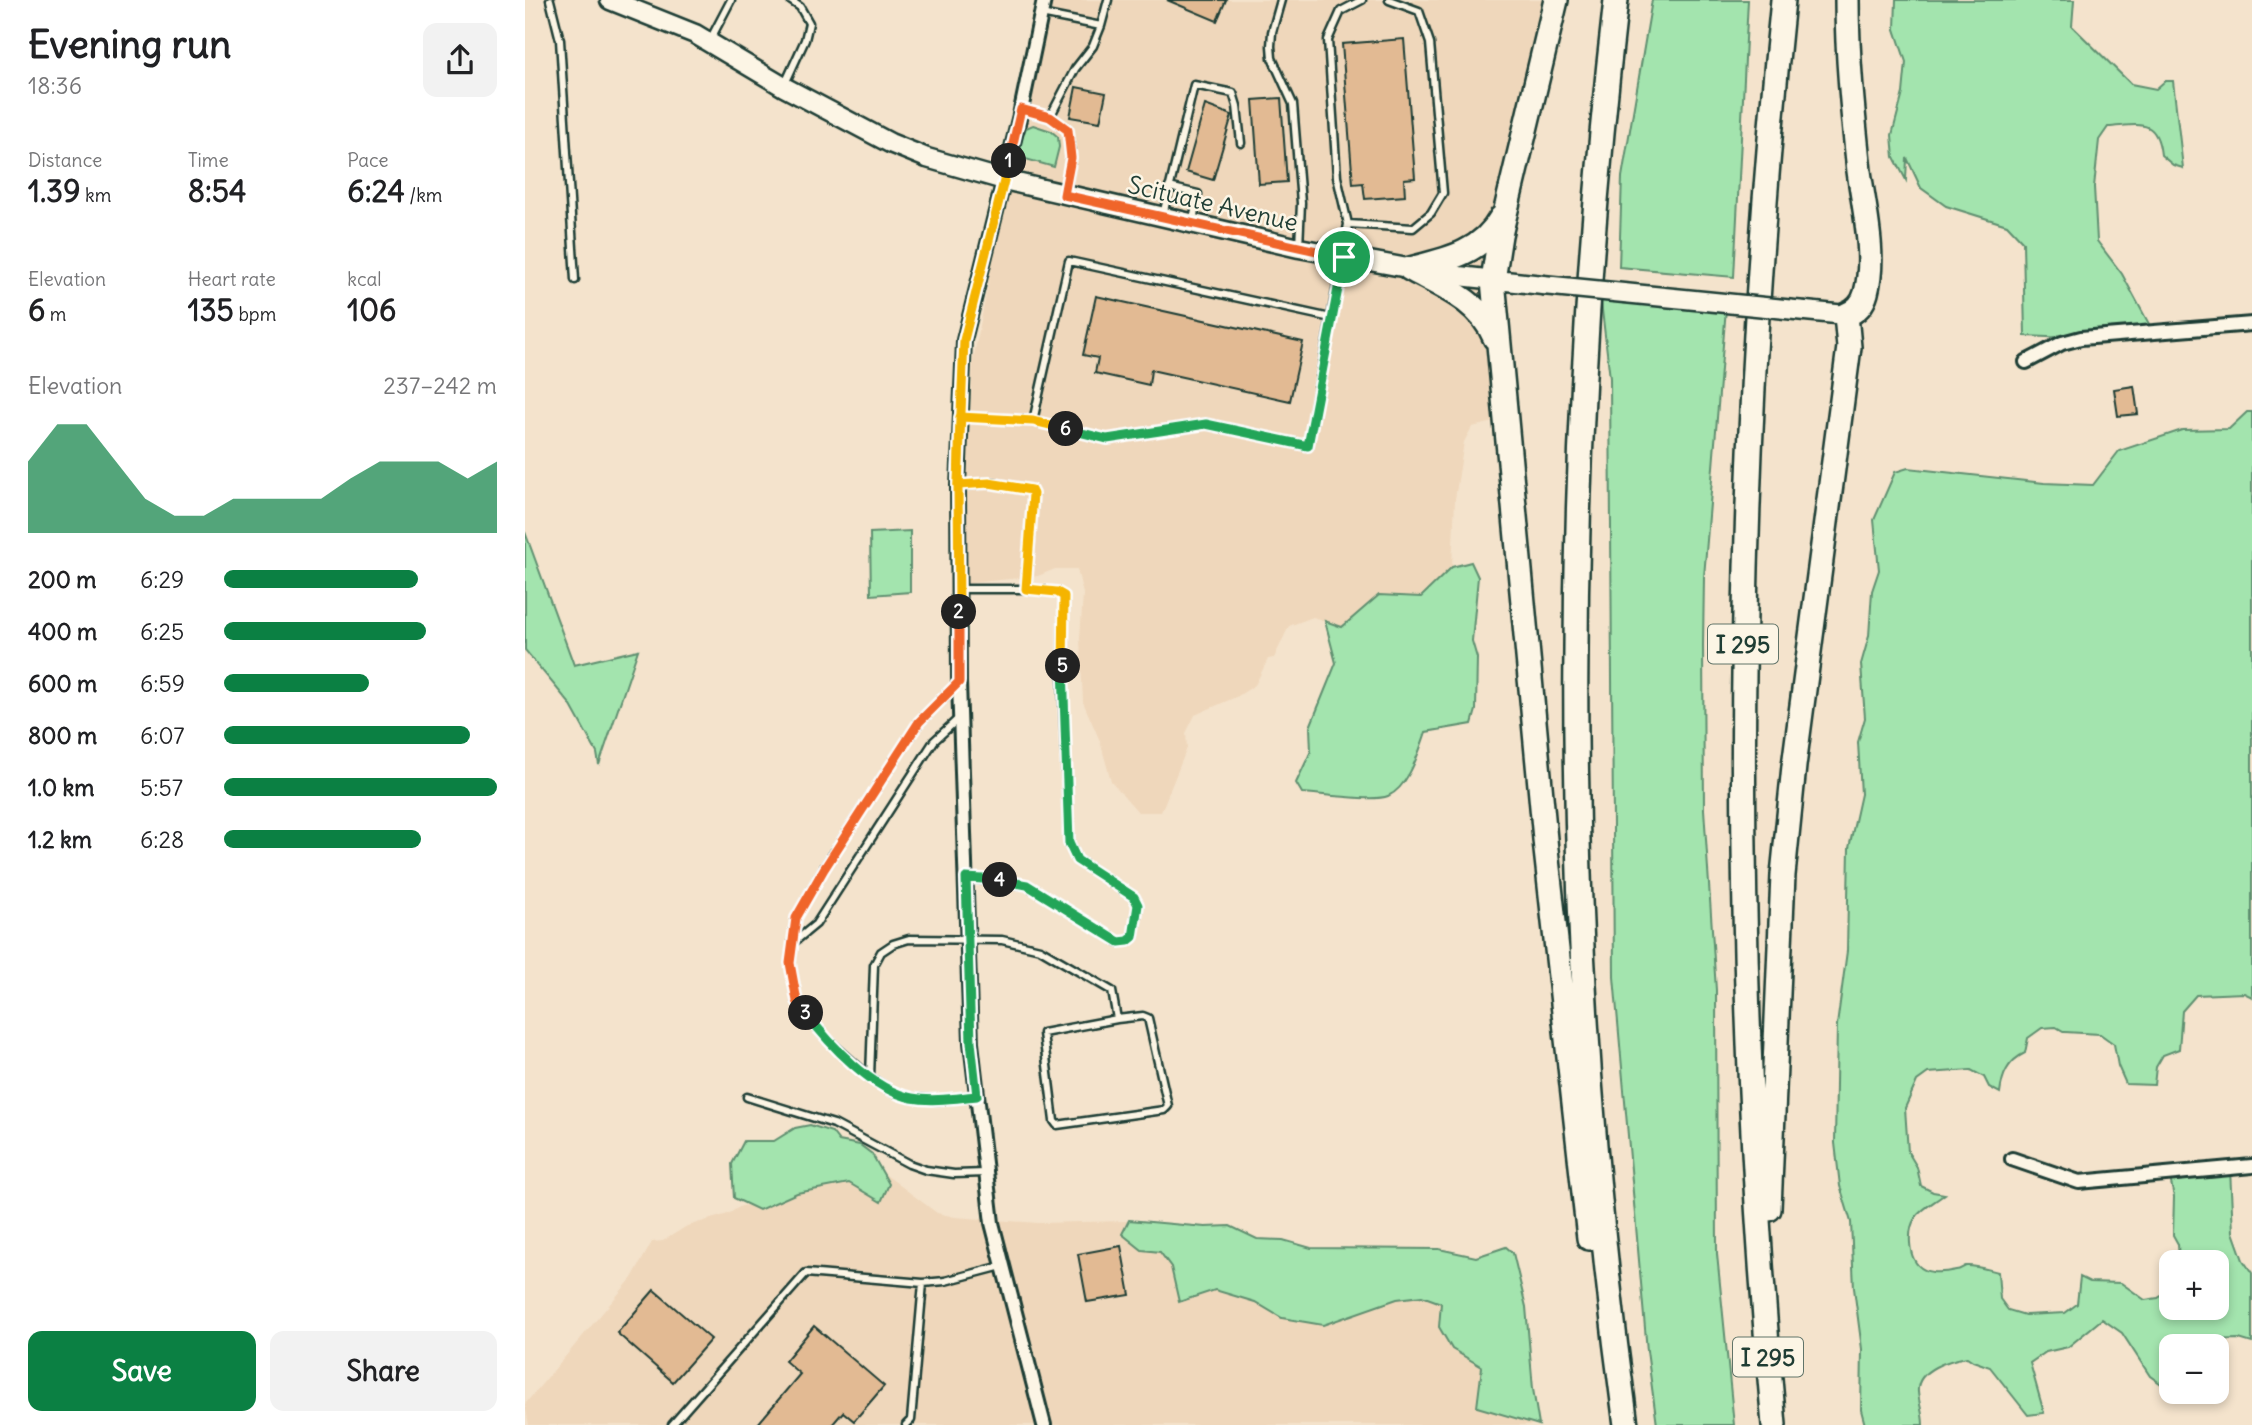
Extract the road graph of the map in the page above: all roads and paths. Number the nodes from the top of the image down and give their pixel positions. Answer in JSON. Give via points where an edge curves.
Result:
{"nodes":[{"id":1,"x":550,"y":0,"type":"edge"},
{"id":2,"x":610,"y":0,"type":"edge"},
{"id":3,"x":731,"y":0,"type":"edge"},
{"id":4,"x":790,"y":0,"type":"edge"},
{"id":5,"x":1044,"y":0,"type":"edge"},
{"id":6,"x":1108,"y":0,"type":"edge"},
{"id":7,"x":1280,"y":0,"type":"edge"},
{"id":8,"x":1362,"y":0,"type":"edge"},
{"id":9,"x":1389,"y":0,"type":"edge"},
{"id":10,"x":1556,"y":0,"type":"edge"},
{"id":11,"x":1616,"y":0,"type":"edge"},
{"id":12,"x":1783,"y":0,"type":"edge"},
{"id":13,"x":1847,"y":0,"type":"edge"},
{"id":14,"x":1041,"y":13,"type":"junction"},
{"id":15,"x":1101,"y":26,"type":"junction"},
{"id":16,"x":709,"y":43,"type":"junction"},
{"id":17,"x":784,"y":87,"type":"junction"},
{"id":18,"x":1021,"y":109,"type":"junction"},
{"id":19,"x":1050,"y":117,"type":"junction"},
{"id":20,"x":1241,"y":143,"type":"dead end"},
{"id":21,"x":1004,"y":180,"type":"junction"},
{"id":22,"x":1169,"y":187,"type":"junction"},
{"id":23,"x":1064,"y":195,"type":"junction"},
{"id":24,"x":1509,"y":195,"type":"junction"},
{"id":25,"x":1163,"y":217,"type":"junction"},
{"id":26,"x":1192,"y":223,"type":"junction"},
{"id":27,"x":1348,"y":224,"type":"junction"},
{"id":28,"x":1299,"y":248,"type":"junction"},
{"id":29,"x":1344,"y":257,"type":"junction"},
{"id":30,"x":1410,"y":269,"type":"junction"},
{"id":31,"x":575,"y":280,"type":"dead end"},
{"id":32,"x":1493,"y":280,"type":"junction"},
{"id":33,"x":1846,"y":315,"type":"junction"},
{"id":34,"x":1331,"y":318,"type":"junction"},
{"id":35,"x":2252,"y":324,"type":"edge"},
{"id":36,"x":1499,"y":357,"type":"junction"},
{"id":37,"x":2026,"y":362,"type":"dead end"},
{"id":38,"x":960,"y":417,"type":"junction"},
{"id":39,"x":1033,"y":421,"type":"junction"},
{"id":40,"x":958,"y":485,"type":"junction"},
{"id":41,"x":959,"y":589,"type":"junction"},
{"id":42,"x":1026,"y":589,"type":"junction"},
{"id":43,"x":959,"y":682,"type":"junction"},
{"id":44,"x":960,"y":717,"type":"junction"},
{"id":45,"x":966,"y":878,"type":"junction"},
{"id":46,"x":968,"y":940,"type":"junction"},
{"id":47,"x":793,"y":943,"type":"junction"},
{"id":48,"x":1117,"y":1019,"type":"junction"},
{"id":49,"x":870,"y":1077,"type":"junction"},
{"id":50,"x":977,"y":1096,"type":"junction"},
{"id":51,"x":747,"y":1097,"type":"dead end"},
{"id":52,"x":2012,"y":1159,"type":"dead end"},
{"id":53,"x":2252,"y":1166,"type":"edge"},
{"id":54,"x":986,"y":1174,"type":"junction"},
{"id":55,"x":1002,"y":1266,"type":"junction"},
{"id":56,"x":923,"y":1283,"type":"junction"},
{"id":57,"x":1763,"y":1288,"type":"junction"},
{"id":58,"x":1618,"y":1365,"type":"junction"},
{"id":59,"x":672,"y":1425,"type":"edge"},
{"id":60,"x":906,"y":1425,"type":"edge"},
{"id":61,"x":1044,"y":1425,"type":"edge"},
{"id":62,"x":1626,"y":1425,"type":"edge"},
{"id":63,"x":1775,"y":1425,"type":"edge"}],
"edges":[{"from":1,"to":31,"type":"lane","via":[[560,40]]},
{"from":2,"to":16,"type":"main road","name":"Scituate Avenue"},
{"from":3,"to":16,"type":"lane"},
{"from":4,"to":17,"type":"lane","via":[[809,23]]},
{"from":5,"to":14,"type":"street"},
{"from":6,"to":15,"type":"lane"},
{"from":7,"to":28,"type":"lane","via":[[1271,46],[1293,104],[1301,203]]},
{"from":8,"to":27,"type":"lane","via":[[1341,11],[1328,40],[1337,177]]},
{"from":9,"to":27,"type":"lane","via":[[1419,11],[1430,43],[1443,193],[1431,214],[1413,228]]},
{"from":10,"to":24,"type":"highway"},
{"from":11,"to":58,"type":"highway","via":[[1587,318],[1576,704],[1587,1034]]},
{"from":12,"to":57,"type":"highway","number":"I 295","via":[[1757,292],[1743,651],[1746,994]]},
{"from":13,"to":33,"type":"highway","via":[[1868,276],[1863,300],[1856,311]]},
{"from":14,"to":15,"type":"lane"},
{"from":14,"to":18,"type":"street"},
{"from":15,"to":19,"type":"lane"},
{"from":16,"to":17,"type":"main road","name":"Scituate Avenue"},
{"from":17,"to":21,"type":"main road","name":"Scituate Avenue","via":[[890,144]]},
{"from":18,"to":19,"type":"lane"},
{"from":18,"to":21,"type":"street"},
{"from":19,"to":23,"type":"lane","via":[[1068,130],[1071,158]]},
{"from":20,"to":22,"type":"lane","via":[[1233,93],[1194,85]]},
{"from":21,"to":23,"type":"main road","name":"Scituate Avenue"},
{"from":21,"to":38,"type":"street","via":[[964,340]]},
{"from":22,"to":25,"type":"lane"},
{"from":22,"to":26,"type":"lane","via":[[1198,194]]},
{"from":23,"to":25,"type":"main road","name":"Scituate Avenue"},
{"from":24,"to":30,"type":"highway","via":[[1497,225],[1480,243],[1462,254]]},
{"from":24,"to":32,"type":"highway"},
{"from":25,"to":26,"type":"main road","name":"Scituate Avenue"},
{"from":26,"to":28,"type":"main road","name":"Scituate Avenue"},
{"from":27,"to":29,"type":"lane"},
{"from":28,"to":29,"type":"main road","name":"Scituate Avenue"},
{"from":29,"to":30,"type":"main road","name":"Scituate Avenue"},
{"from":29,"to":34,"type":"lane"},
{"from":30,"to":32,"type":"main road","name":"Scituate Avenue"},
{"from":30,"to":36,"type":"highway","via":[[1475,308],[1491,330]]},
{"from":32,"to":33,"type":"main road","name":"Scituate Avenue","bridge":true},
{"from":32,"to":36,"type":"highway"},
{"from":33,"to":57,"type":"highway","via":[[1849,347],[1783,875]]},
{"from":34,"to":39,"type":"lane","via":[[1308,446],[1206,424],[1107,439]]},
{"from":34,"to":39,"type":"lane","via":[[1069,261]]},
{"from":35,"to":37,"type":"street","via":[[2081,338]]},
{"from":36,"to":58,"type":"highway","via":[[1576,1134],[1595,1274]]},
{"from":38,"to":39,"type":"lane"},
{"from":38,"to":40,"type":"street"},
{"from":40,"to":41,"type":"street"},
{"from":40,"to":42,"type":"lane","via":[[989,483],[1031,490]]},
{"from":41,"to":42,"type":"lane"},
{"from":41,"to":43,"type":"street"},
{"from":42,"to":45,"type":"lane","via":[[1064,596],[1062,672],[1069,843],[1077,860],[1134,897],[1138,905],[1133,937],[1119,942],[1027,885]]},
{"from":43,"to":44,"type":"street"},
{"from":43,"to":47,"type":"lane","via":[[919,722],[824,869],[796,918]]},
{"from":44,"to":45,"type":"street"},
{"from":44,"to":47,"type":"lane","via":[[934,741],[816,924]]},
{"from":45,"to":46,"type":"street"},
{"from":46,"to":48,"type":"lane","via":[[1002,940],[1041,949],[1106,985],[1112,991]]},
{"from":46,"to":49,"type":"lane","via":[[909,939],[881,952],[874,965]]},
{"from":46,"to":50,"type":"street"},
{"from":47,"to":49,"type":"lane","via":[[790,963],[797,1001],[824,1036]]},
{"from":48,"to":48,"type":"lane","via":[[1042,1033],[1057,1125],[1168,1107],[1148,1018]]},
{"from":49,"to":50,"type":"lane","via":[[892,1092],[912,1098]]},
{"from":50,"to":54,"type":"street"},
{"from":51,"to":54,"type":"lane","via":[[834,1124],[926,1170]]},
{"from":52,"to":53,"type":"street","via":[[2079,1182]]},
{"from":54,"to":55,"type":"street"},
{"from":55,"to":56,"type":"lane"},
{"from":55,"to":61,"type":"street"},
{"from":56,"to":59,"type":"lane","via":[[806,1273]]},
{"from":56,"to":60,"type":"lane","via":[[911,1420]]},
{"from":57,"to":63,"type":"highway","number":"I 295"},
{"from":58,"to":62,"type":"highway"}]}
